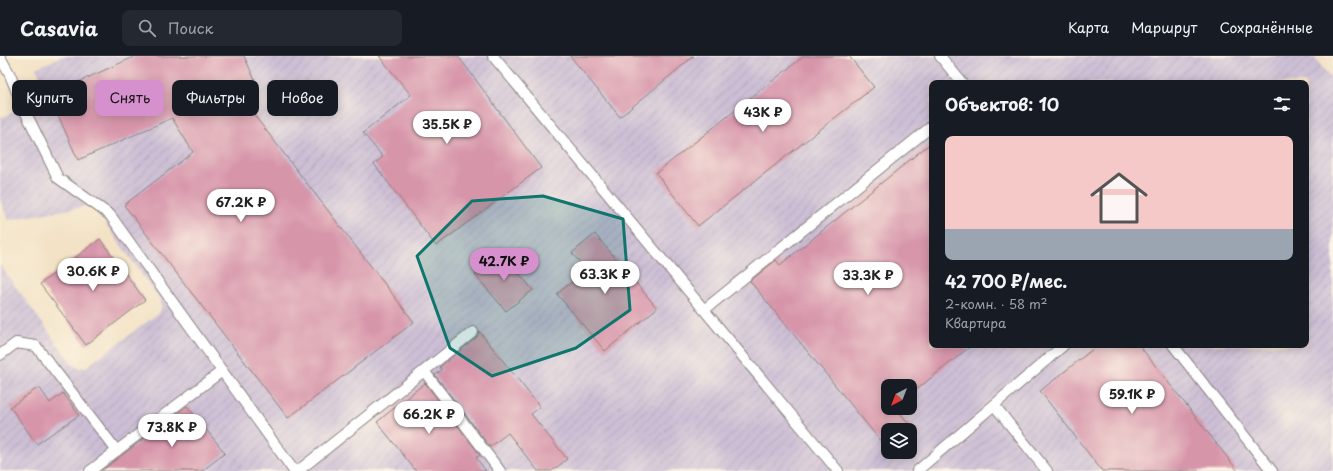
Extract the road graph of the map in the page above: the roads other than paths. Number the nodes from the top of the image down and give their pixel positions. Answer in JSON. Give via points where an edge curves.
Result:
{"nodes":[{"id":1,"x":493,"y":56,"type":"edge"},
{"id":2,"x":940,"y":56,"type":"edge"},
{"id":3,"x":0,"y":57,"type":"edge"},
{"id":4,"x":960,"y":80,"type":"edge"},
{"id":5,"x":929,"y":128,"type":"edge"},
{"id":6,"x":704,"y":310,"type":"junction"},
{"id":7,"x":473,"y":332,"type":"dead end"},
{"id":8,"x":1060,"y":348,"type":"edge"},
{"id":9,"x":1175,"y":348,"type":"edge"},
{"id":10,"x":0,"y":355,"type":"edge"},
{"id":11,"x":222,"y":371,"type":"junction"},
{"id":12,"x":424,"y":371,"type":"junction"},
{"id":13,"x":994,"y":405,"type":"junction"},
{"id":14,"x":117,"y":451,"type":"junction"},
{"id":15,"x":90,"y":471,"type":"edge"},
{"id":16,"x":294,"y":471,"type":"edge"},
{"id":17,"x":298,"y":471,"type":"edge"},
{"id":18,"x":500,"y":471,"type":"edge"},
{"id":19,"x":838,"y":471,"type":"edge"},
{"id":20,"x":917,"y":471,"type":"edge"},
{"id":21,"x":1047,"y":471,"type":"edge"},
{"id":22,"x":1272,"y":471,"type":"edge"}],
"edges":[{"from":1,"to":6,"type":"lane"},
{"from":2,"to":4,"type":"lane"},
{"from":3,"to":11,"type":"lane","via":[[58,178],[110,215]]},
{"from":5,"to":6,"type":"lane"},
{"from":6,"to":19,"type":"lane"},
{"from":7,"to":12,"type":"lane"},
{"from":8,"to":13,"type":"lane"},
{"from":9,"to":22,"type":"lane"},
{"from":10,"to":14,"type":"lane","via":[[16,343],[36,346]]},
{"from":11,"to":14,"type":"lane"},
{"from":11,"to":16,"type":"lane"},
{"from":12,"to":17,"type":"lane"},
{"from":12,"to":18,"type":"lane"},
{"from":13,"to":20,"type":"lane"},
{"from":13,"to":21,"type":"lane"},
{"from":14,"to":15,"type":"lane"}]}
